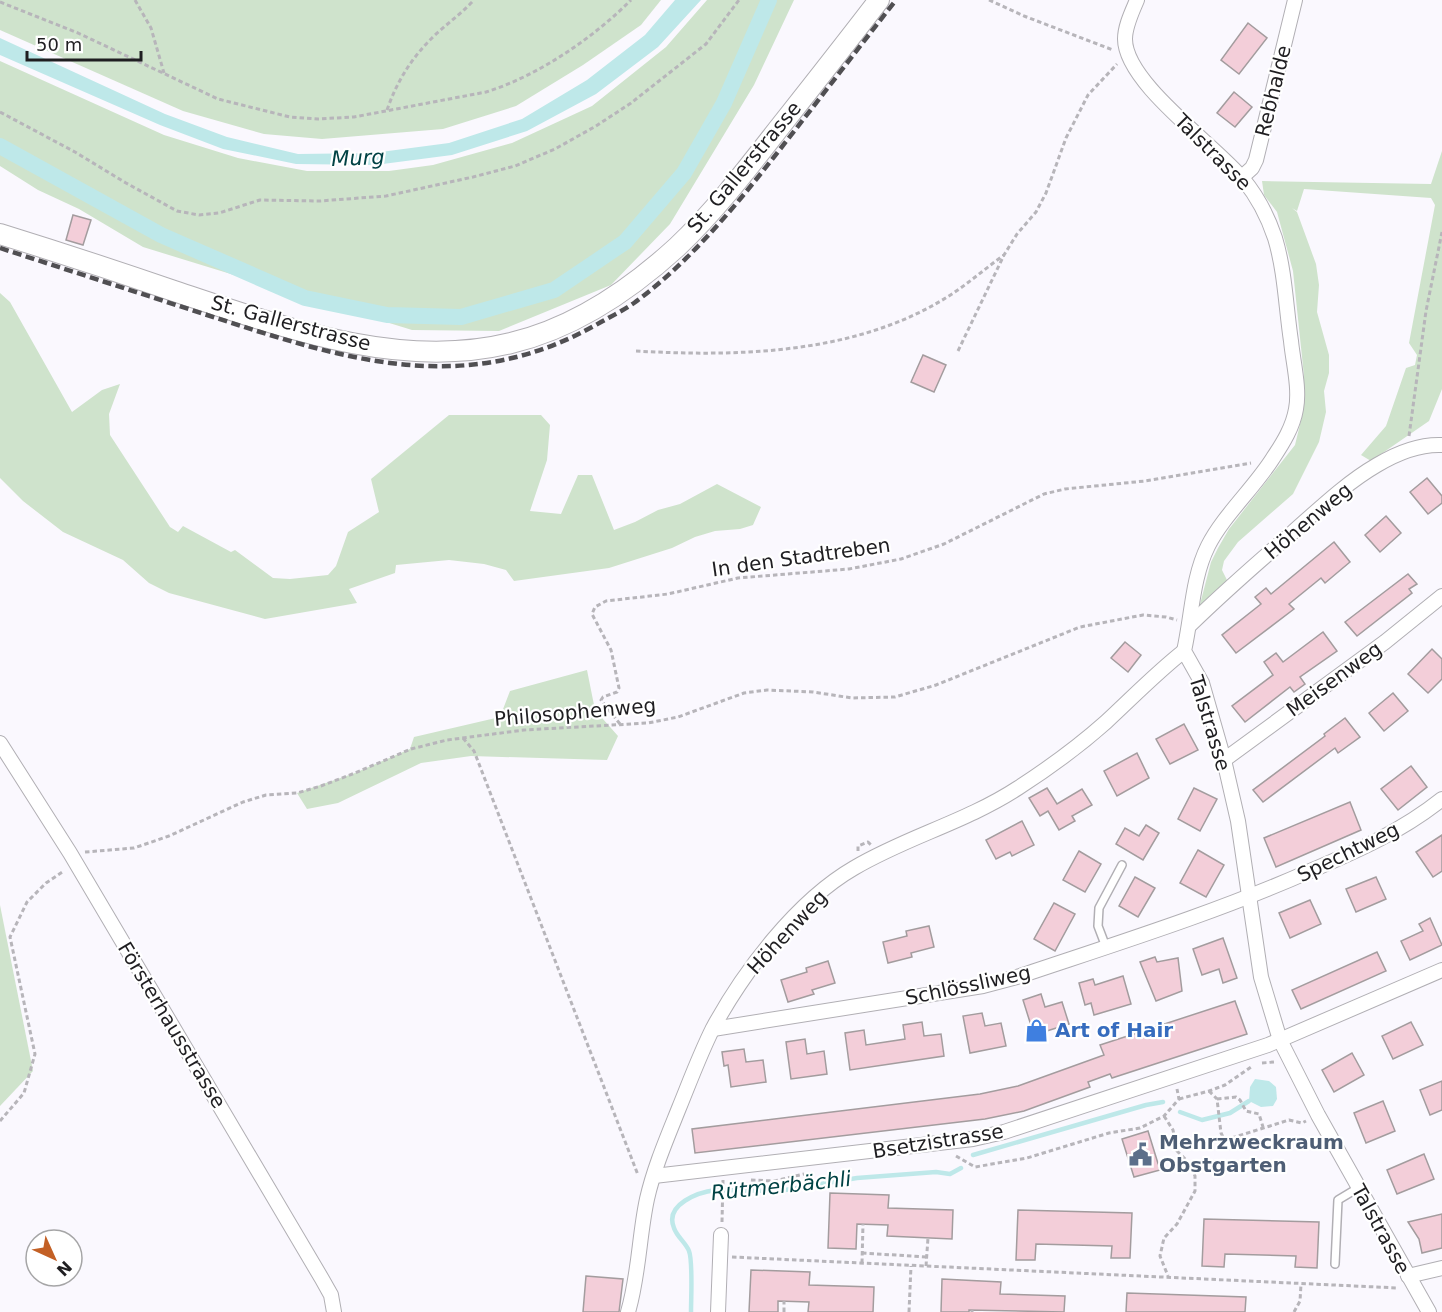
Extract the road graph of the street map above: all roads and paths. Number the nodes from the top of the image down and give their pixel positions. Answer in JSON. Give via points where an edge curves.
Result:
{"nodes":[{"id":1,"x":135,"y":0,"type":"edge"},
{"id":2,"x":474,"y":0,"type":"edge"},
{"id":3,"x":632,"y":0,"type":"edge"},
{"id":4,"x":738,"y":0,"type":"edge"},
{"id":5,"x":879,"y":0,"type":"edge"},
{"id":6,"x":989,"y":0,"type":"edge"},
{"id":7,"x":1137,"y":0,"type":"edge"},
{"id":8,"x":1295,"y":0,"type":"edge"},
{"id":9,"x":0,"y":2,"type":"edge"},
{"id":10,"x":1129,"y":56,"type":"junction"},
{"id":11,"x":165,"y":75,"type":"junction"},
{"id":12,"x":387,"y":110,"type":"junction"},
{"id":13,"x":0,"y":112,"type":"edge"},
{"id":14,"x":1242,"y":177,"type":"junction"},
{"id":15,"x":1442,"y":232,"type":"edge"},
{"id":16,"x":0,"y":234,"type":"edge"},
{"id":17,"x":1004,"y":255,"type":"junction"},
{"id":18,"x":636,"y":351,"type":"dead end"},
{"id":19,"x":958,"y":351,"type":"dead end"},
{"id":20,"x":1442,"y":445,"type":"edge"},
{"id":21,"x":1407,"y":450,"type":"junction"},
{"id":22,"x":1272,"y":460,"type":"junction"},
{"id":23,"x":1442,"y":596,"type":"edge"},
{"id":24,"x":1190,"y":625,"type":"junction"},
{"id":25,"x":1184,"y":651,"type":"junction"},
{"id":26,"x":620,"y":724,"type":"junction"},
{"id":27,"x":464,"y":738,"type":"junction"},
{"id":28,"x":0,"y":743,"type":"edge"},
{"id":29,"x":1224,"y":760,"type":"junction"},
{"id":30,"x":1442,"y":799,"type":"edge"},
{"id":31,"x":73,"y":858,"type":"junction"},
{"id":32,"x":1122,"y":865,"type":"dead end"},
{"id":33,"x":1250,"y":897,"type":"junction"},
{"id":34,"x":1106,"y":947,"type":"junction"},
{"id":35,"x":1442,"y":970,"type":"edge"},
{"id":36,"x":713,"y":1029,"type":"junction"},
{"id":37,"x":1280,"y":1040,"type":"junction"},
{"id":38,"x":1274,"y":1062,"type":"dead end"},
{"id":39,"x":1173,"y":1076,"type":"junction"},
{"id":40,"x":1209,"y":1091,"type":"junction"},
{"id":41,"x":1179,"y":1099,"type":"junction"},
{"id":42,"x":1217,"y":1099,"type":"junction"},
{"id":43,"x":1310,"y":1119,"type":"dead end"},
{"id":44,"x":0,"y":1121,"type":"edge"},
{"id":45,"x":1263,"y":1127,"type":"junction"},
{"id":46,"x":654,"y":1176,"type":"junction"},
{"id":47,"x":723,"y":1185,"type":"dead end"},
{"id":48,"x":1358,"y":1188,"type":"junction"},
{"id":49,"x":647,"y":1199,"type":"junction"},
{"id":50,"x":863,"y":1224,"type":"dead end"},
{"id":51,"x":722,"y":1235,"type":"joint"},
{"id":52,"x":928,"y":1238,"type":"dead end"},
{"id":53,"x":862,"y":1253,"type":"junction"},
{"id":54,"x":721,"y":1257,"type":"junction"},
{"id":55,"x":927,"y":1257,"type":"junction"},
{"id":56,"x":862,"y":1263,"type":"junction"},
{"id":57,"x":1335,"y":1264,"type":"dead end"},
{"id":58,"x":911,"y":1265,"type":"junction"},
{"id":59,"x":926,"y":1266,"type":"junction"},
{"id":60,"x":1442,"y":1268,"type":"edge"},
{"id":61,"x":1168,"y":1276,"type":"junction"},
{"id":62,"x":1408,"y":1276,"type":"junction"},
{"id":63,"x":1301,"y":1284,"type":"junction"},
{"id":64,"x":1398,"y":1288,"type":"dead end"},
{"id":65,"x":784,"y":1301,"type":"dead end"},
{"id":66,"x":334,"y":1312,"type":"edge"},
{"id":67,"x":628,"y":1312,"type":"edge"},
{"id":68,"x":718,"y":1312,"type":"edge"},
{"id":69,"x":784,"y":1312,"type":"edge"},
{"id":70,"x":909,"y":1312,"type":"edge"},
{"id":71,"x":1294,"y":1312,"type":"edge"},
{"id":72,"x":1429,"y":1312,"type":"edge"}],
"edges":[{"from":1,"to":11,"type":"path","via":[[151,28]]},
{"from":2,"to":12,"type":"path","via":[[419,51],[403,72]]},
{"from":3,"to":12,"type":"path","via":[[582,42],[506,86]]},
{"from":4,"to":13,"type":"path","via":[[706,44],[631,103],[555,149],[515,166],[386,196],[260,200],[199,215],[177,211]]},
{"from":5,"to":16,"type":"main road","name":"St. Gallerstrasse","via":[[760,153],[678,245],[596,309],[553,330],[511,344],[426,351],[330,338]]},
{"from":6,"to":10,"type":"path"},
{"from":7,"to":10,"type":"street","via":[[1125,39]]},
{"from":8,"to":14,"type":"street","name":"Rebhalde","via":[[1256,160]]},
{"from":9,"to":11,"type":"path","via":[[78,33]]},
{"from":10,"to":14,"type":"street","name":"Talstrasse","via":[[1166,104]]},
{"from":10,"to":17,"type":"path","via":[[1113,67],[1088,95],[1066,138],[1046,193]]},
{"from":11,"to":12,"type":"path","via":[[218,99],[290,117],[354,117]]},
{"from":14,"to":22,"type":"street","name":"Talstrasse","via":[[1264,211],[1277,247],[1295,376],[1297,408]]},
{"from":15,"to":21,"type":"path","via":[[1426,311]]},
{"from":17,"to":18,"type":"path","via":[[951,295],[915,313],[828,342],[743,353]]},
{"from":17,"to":19,"type":"path"},
{"from":20,"to":21,"type":"street","name":"Höhenweg"},
{"from":21,"to":24,"type":"street","name":"Höhenweg","via":[[1377,465],[1327,502]]},
{"from":22,"to":24,"type":"street","name":"Talstrasse","via":[[1209,545],[1190,607]]},
{"from":22,"to":26,"type":"path","name":"In den Stadtreben","via":[[1044,494],[944,544],[901,559],[849,569],[738,578],[668,594],[606,601],[595,607],[592,614],[611,650],[618,688],[601,700]]},
{"from":23,"to":29,"type":"street","name":"Meisenweg"},
{"from":24,"to":25,"type":"street","name":"Talstrasse"},
{"from":24,"to":26,"type":"path","name":"Philosophenweg","via":[[1166,616],[1143,615],[1080,627],[936,685],[895,697],[852,698],[767,690],[744,693],[678,717]]},
{"from":25,"to":29,"type":"street","name":"Talstrasse","via":[[1202,683]]},
{"from":25,"to":36,"type":"street","name":"Höhenweg","via":[[1080,744],[1017,789],[948,826],[876,856],[834,881],[752,966]]},
{"from":26,"to":27,"type":"path","name":"Philosophenweg"},
{"from":27,"to":31,"type":"path","name":"Philosophenweg","via":[[411,748],[297,793],[266,795],[243,802],[134,848]]},
{"from":27,"to":49,"type":"path","via":[[474,751]]},
{"from":28,"to":31,"type":"street","name":"Försterhausstrasse"},
{"from":29,"to":33,"type":"street","name":"Talstrasse"},
{"from":30,"to":33,"type":"street","name":"Spechtweg","via":[[1375,843]]},
{"from":31,"to":44,"type":"path","via":[[27,902],[10,937],[35,1054],[24,1093]]},
{"from":31,"to":66,"type":"street","name":"Försterhausstrasse","via":[[322,1279]]},
{"from":32,"to":34,"type":"lane","via":[[1099,908],[1098,926]]},
{"from":33,"to":34,"type":"street","name":"Schlössliweg"},
{"from":33,"to":37,"type":"street","name":"Talstrasse","via":[[1261,977]]},
{"from":34,"to":36,"type":"street","name":"Schlössliweg","via":[[983,986]]},
{"from":35,"to":37,"type":"street","name":"Bsetzistrasse"},
{"from":36,"to":46,"type":"street","name":"Höhenweg"},
{"from":37,"to":39,"type":"street","name":"Bsetzistrasse"},
{"from":37,"to":48,"type":"street","name":"Talstrasse"},
{"from":38,"to":40,"type":"path","via":[[1256,1064]]},
{"from":39,"to":41,"type":"path"},
{"from":39,"to":46,"type":"street","name":"Bsetzistrasse","via":[[973,1139]]},
{"from":40,"to":41,"type":"path"},
{"from":40,"to":42,"type":"path"},
{"from":41,"to":61,"type":"path","via":[[1164,1116],[1173,1130],[1177,1151],[1195,1176],[1195,1191],[1177,1224],[1164,1238],[1160,1256]]},
{"from":42,"to":45,"type":"path","via":[[1236,1097],[1250,1113],[1259,1114]]},
{"from":42,"to":45,"type":"path","via":[[1224,1139]]},
{"from":43,"to":45,"type":"path"},
{"from":46,"to":49,"type":"street","name":"Höhenweg"},
{"from":47,"to":51,"type":"path"},
{"from":48,"to":57,"type":"lane","via":[[1338,1200]]},
{"from":48,"to":62,"type":"street","name":"Talstrasse"},
{"from":49,"to":67,"type":"street","name":"Höhenweg"},
{"from":50,"to":53,"type":"path"},
{"from":51,"to":54,"type":"street"},
{"from":52,"to":55,"type":"path"},
{"from":53,"to":55,"type":"path"},
{"from":53,"to":56,"type":"path"},
{"from":54,"to":56,"type":"path"},
{"from":54,"to":68,"type":"street"},
{"from":55,"to":59,"type":"path"},
{"from":56,"to":58,"type":"path"},
{"from":58,"to":59,"type":"path"},
{"from":58,"to":70,"type":"path"},
{"from":59,"to":61,"type":"path"},
{"from":60,"to":62,"type":"street"},
{"from":61,"to":63,"type":"path"},
{"from":62,"to":72,"type":"street","name":"Talstrasse"},
{"from":63,"to":64,"type":"path"},
{"from":63,"to":71,"type":"path","via":[[1300,1301]]},
{"from":65,"to":69,"type":"path"}]}
